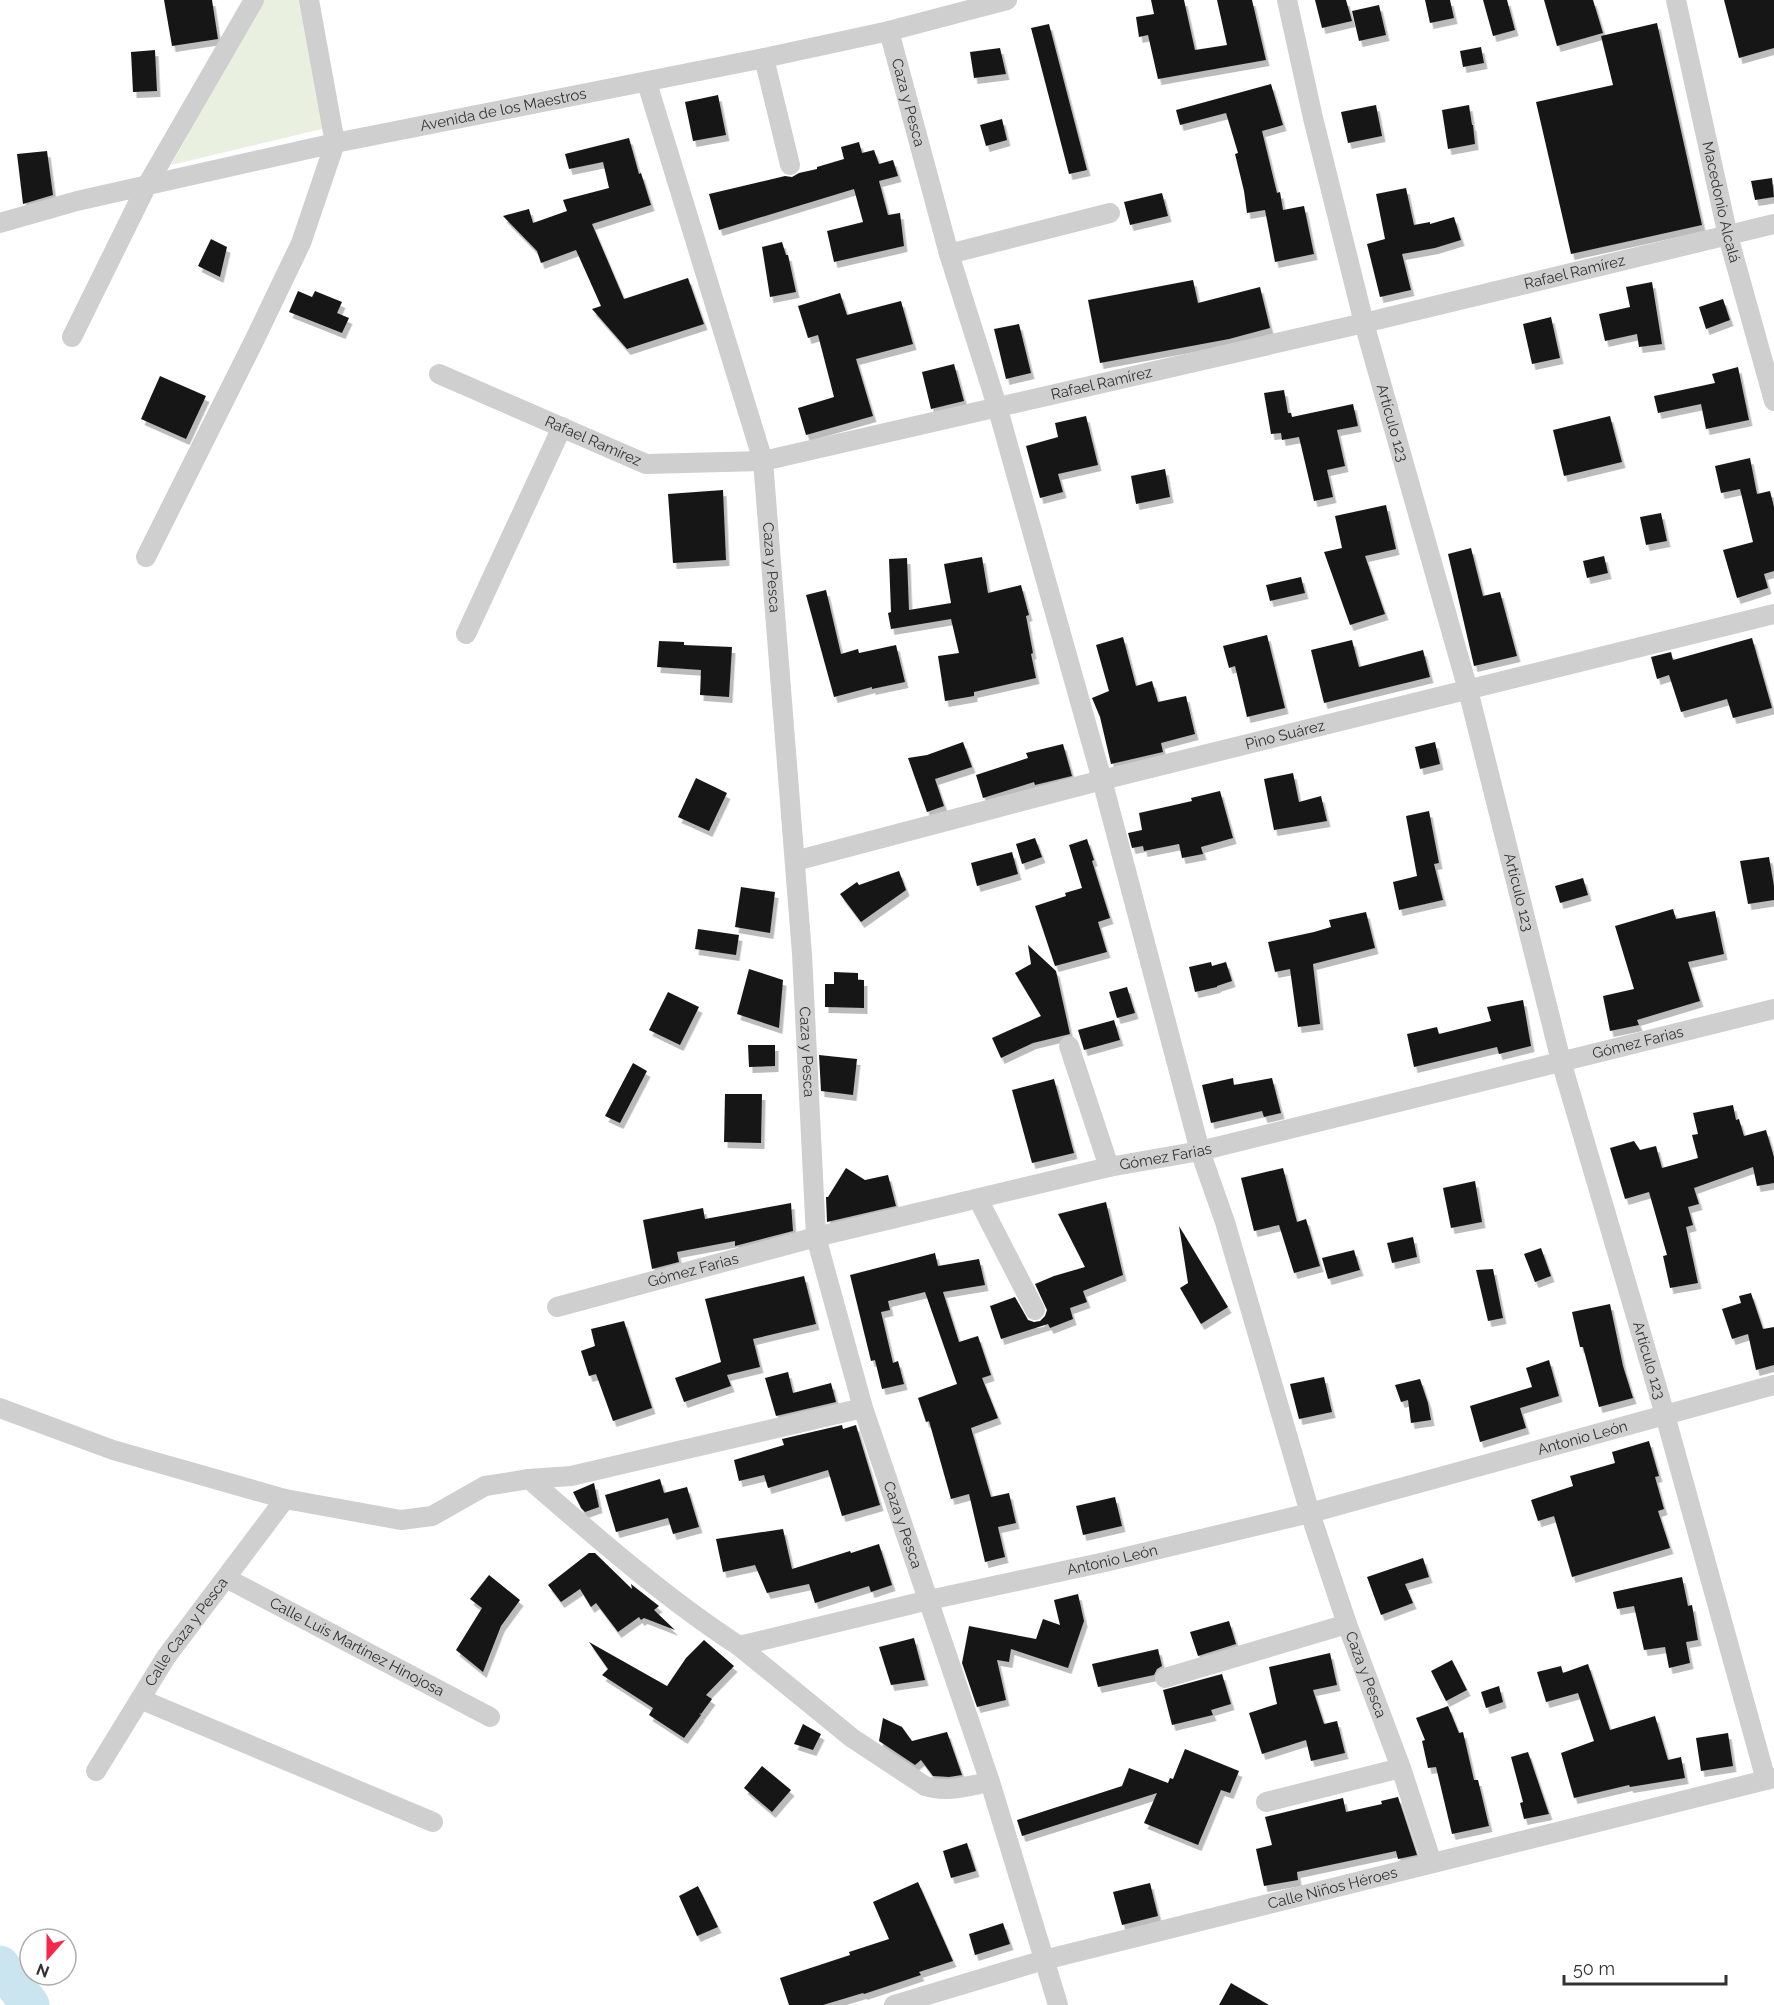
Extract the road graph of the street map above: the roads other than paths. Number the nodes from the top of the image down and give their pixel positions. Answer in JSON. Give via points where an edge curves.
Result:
{"nodes":[{"id":1,"x":254,"y":0,"type":"edge"},
{"id":2,"x":309,"y":0,"type":"edge"},
{"id":3,"x":1007,"y":0,"type":"edge"},
{"id":4,"x":1287,"y":0,"type":"edge"},
{"id":5,"x":1676,"y":0,"type":"edge"},
{"id":6,"x":890,"y":31,"type":"junction"},
{"id":7,"x":764,"y":58,"type":"junction"},
{"id":8,"x":647,"y":82,"type":"junction"},
{"id":9,"x":335,"y":143,"type":"junction"},
{"id":10,"x":790,"y":165,"type":"dead end"},
{"id":11,"x":146,"y":187,"type":"junction"},
{"id":12,"x":1110,"y":213,"type":"dead end"},
{"id":13,"x":0,"y":223,"type":"edge"},
{"id":14,"x":1774,"y":224,"type":"edge"},
{"id":15,"x":1728,"y":236,"type":"junction"},
{"id":16,"x":949,"y":254,"type":"junction"},
{"id":17,"x":1364,"y":323,"type":"junction"},
{"id":18,"x":72,"y":337,"type":"dead end"},
{"id":19,"x":439,"y":374,"type":"dead end"},
{"id":20,"x":1774,"y":401,"type":"edge"},
{"id":21,"x":997,"y":406,"type":"junction"},
{"id":22,"x":562,"y":428,"type":"junction"},
{"id":23,"x":763,"y":461,"type":"junction"},
{"id":24,"x":146,"y":557,"type":"dead end"},
{"id":25,"x":1774,"y":614,"type":"edge"},
{"id":26,"x":466,"y":634,"type":"dead end"},
{"id":27,"x":1468,"y":690,"type":"junction"},
{"id":28,"x":1102,"y":780,"type":"junction"},
{"id":29,"x":795,"y":861,"type":"junction"},
{"id":30,"x":1774,"y":1009,"type":"edge"},
{"id":31,"x":1069,"y":1046,"type":"dead end"},
{"id":32,"x":1561,"y":1061,"type":"junction"},
{"id":33,"x":1200,"y":1151,"type":"junction"},
{"id":34,"x":1109,"y":1167,"type":"junction"},
{"id":35,"x":978,"y":1199,"type":"junction"},
{"id":36,"x":816,"y":1237,"type":"junction"},
{"id":37,"x":557,"y":1307,"type":"dead end"},
{"id":38,"x":1035,"y":1310,"type":"dead end"},
{"id":39,"x":1774,"y":1385,"type":"edge"},
{"id":40,"x":0,"y":1408,"type":"edge"},
{"id":41,"x":863,"y":1408,"type":"junction"},
{"id":42,"x":1665,"y":1415,"type":"junction"},
{"id":43,"x":529,"y":1479,"type":"junction"},
{"id":44,"x":285,"y":1499,"type":"junction"},
{"id":45,"x":1310,"y":1514,"type":"junction"},
{"id":46,"x":226,"y":1578,"type":"junction"},
{"id":47,"x":929,"y":1600,"type":"junction"},
{"id":48,"x":1347,"y":1624,"type":"junction"},
{"id":49,"x":739,"y":1646,"type":"junction"},
{"id":50,"x":1165,"y":1678,"type":"dead end"},
{"id":51,"x":140,"y":1699,"type":"junction"},
{"id":52,"x":490,"y":1717,"type":"dead end"},
{"id":53,"x":1401,"y":1768,"type":"junction"},
{"id":54,"x":96,"y":1771,"type":"dead end"},
{"id":55,"x":1770,"y":1779,"type":"edge"},
{"id":56,"x":990,"y":1782,"type":"junction"},
{"id":57,"x":1266,"y":1802,"type":"dead end"},
{"id":58,"x":433,"y":1822,"type":"dead end"},
{"id":59,"x":1432,"y":1863,"type":"junction"},
{"id":60,"x":1044,"y":1960,"type":"junction"},
{"id":61,"x":894,"y":2005,"type":"edge"},
{"id":62,"x":1058,"y":2005,"type":"edge"}],
"edges":[{"from":1,"to":11,"type":"street"},
{"from":2,"to":9,"type":"street"},
{"from":3,"to":6,"type":"street","name":"Avenida de los Maestros"},
{"from":4,"to":17,"type":"street","name":"Artículo 123"},
{"from":5,"to":15,"type":"street","name":"Macedonio Alcalá"},
{"from":6,"to":7,"type":"street","name":"Avenida de los Maestros"},
{"from":6,"to":16,"type":"street","name":"Caza y Pesca"},
{"from":7,"to":8,"type":"street","name":"Avenida de los Maestros"},
{"from":7,"to":10,"type":"street"},
{"from":8,"to":9,"type":"street","name":"Avenida de los Maestros"},
{"from":8,"to":23,"type":"street","name":"Caza y Pesca"},
{"from":9,"to":11,"type":"street","name":"Avenida de los Maestros"},
{"from":9,"to":24,"type":"street","via":[[300,243]]},
{"from":11,"to":13,"type":"street","name":"Avenida de los Maestros"},
{"from":11,"to":18,"type":"street"},
{"from":12,"to":16,"type":"street"},
{"from":14,"to":15,"type":"street","name":"Rafael Ramírez"},
{"from":15,"to":17,"type":"street","name":"Rafael Ramírez"},
{"from":15,"to":20,"type":"street","name":"Macedonio Alcalá"},
{"from":16,"to":21,"type":"street","name":"Caza y Pesca"},
{"from":17,"to":21,"type":"street","name":"Rafael Ramírez"},
{"from":17,"to":27,"type":"street","name":"Artículo 123"},
{"from":19,"to":22,"type":"street","name":"Rafael Ramírez"},
{"from":21,"to":23,"type":"street","name":"Rafael Ramírez"},
{"from":21,"to":28,"type":"street","name":"Caza y Pesca"},
{"from":22,"to":23,"type":"street","name":"Rafael Ramírez","via":[[646,464]]},
{"from":22,"to":26,"type":"street"},
{"from":23,"to":29,"type":"street","name":"Caza y Pesca"},
{"from":25,"to":27,"type":"street","name":"Pino Suárez"},
{"from":27,"to":28,"type":"street","name":"Pino Suárez"},
{"from":27,"to":32,"type":"street","name":"Artículo 123"},
{"from":28,"to":29,"type":"street","name":"Pino Suárez"},
{"from":28,"to":33,"type":"street","name":"Caza y Pesca"},
{"from":29,"to":36,"type":"street","name":"Caza y Pesca"},
{"from":30,"to":32,"type":"street","name":"Gómez Farias"},
{"from":31,"to":34,"type":"street"},
{"from":32,"to":33,"type":"street","name":"Gómez Farias"},
{"from":32,"to":42,"type":"street","name":"Artículo 123"},
{"from":33,"to":34,"type":"street","name":"Gómez Farias"},
{"from":33,"to":45,"type":"street","name":"Caza y Pesca","via":[[1225,1222]]},
{"from":34,"to":35,"type":"street","name":"Gómez Farias"},
{"from":35,"to":36,"type":"street","name":"Gómez Farias"},
{"from":35,"to":38,"type":"street"},
{"from":36,"to":37,"type":"street","name":"Gómez Farias"},
{"from":36,"to":41,"type":"street","name":"Caza y Pesca"},
{"from":39,"to":42,"type":"street","name":"Antonio León"},
{"from":40,"to":44,"type":"street","via":[[114,1450]]},
{"from":41,"to":43,"type":"street","via":[[571,1476]]},
{"from":41,"to":47,"type":"street","name":"Caza y Pesca"},
{"from":42,"to":45,"type":"street","name":"Antonio León"},
{"from":42,"to":55,"type":"street","name":"Artículo 123"},
{"from":43,"to":44,"type":"street","via":[[485,1486],[432,1516],[401,1520]]},
{"from":43,"to":49,"type":"street","via":[[635,1570]]},
{"from":44,"to":46,"type":"street","name":"Calle Caza y Pesca"},
{"from":45,"to":47,"type":"street","name":"Antonio León"},
{"from":45,"to":48,"type":"street","name":"Caza y Pesca"},
{"from":46,"to":51,"type":"street","name":"Calle Caza y Pesca","via":[[166,1657]]},
{"from":46,"to":52,"type":"street","name":"Calle Luis Martínez Hinojosa"},
{"from":47,"to":49,"type":"street","name":"Antonio León"},
{"from":47,"to":56,"type":"street","name":"Caza y Pesca"},
{"from":48,"to":50,"type":"street"},
{"from":48,"to":53,"type":"street","name":"Caza y Pesca"},
{"from":49,"to":56,"type":"street","via":[[852,1737],[925,1786],[946,1790]]},
{"from":51,"to":54,"type":"street","name":"Calle Caza y Pesca"},
{"from":51,"to":58,"type":"street"},
{"from":53,"to":57,"type":"street"},
{"from":53,"to":59,"type":"street","name":"Caza y Pesca"},
{"from":55,"to":59,"type":"street","name":"Calle Niños Héroes"},
{"from":56,"to":60,"type":"street","name":"Caza y Pesca"},
{"from":59,"to":60,"type":"street","name":"Calle Niños Héroes"},
{"from":60,"to":61,"type":"street","name":"Calle Niños Héroes"},
{"from":60,"to":62,"type":"street","name":"Caza y Pesca"}]}
